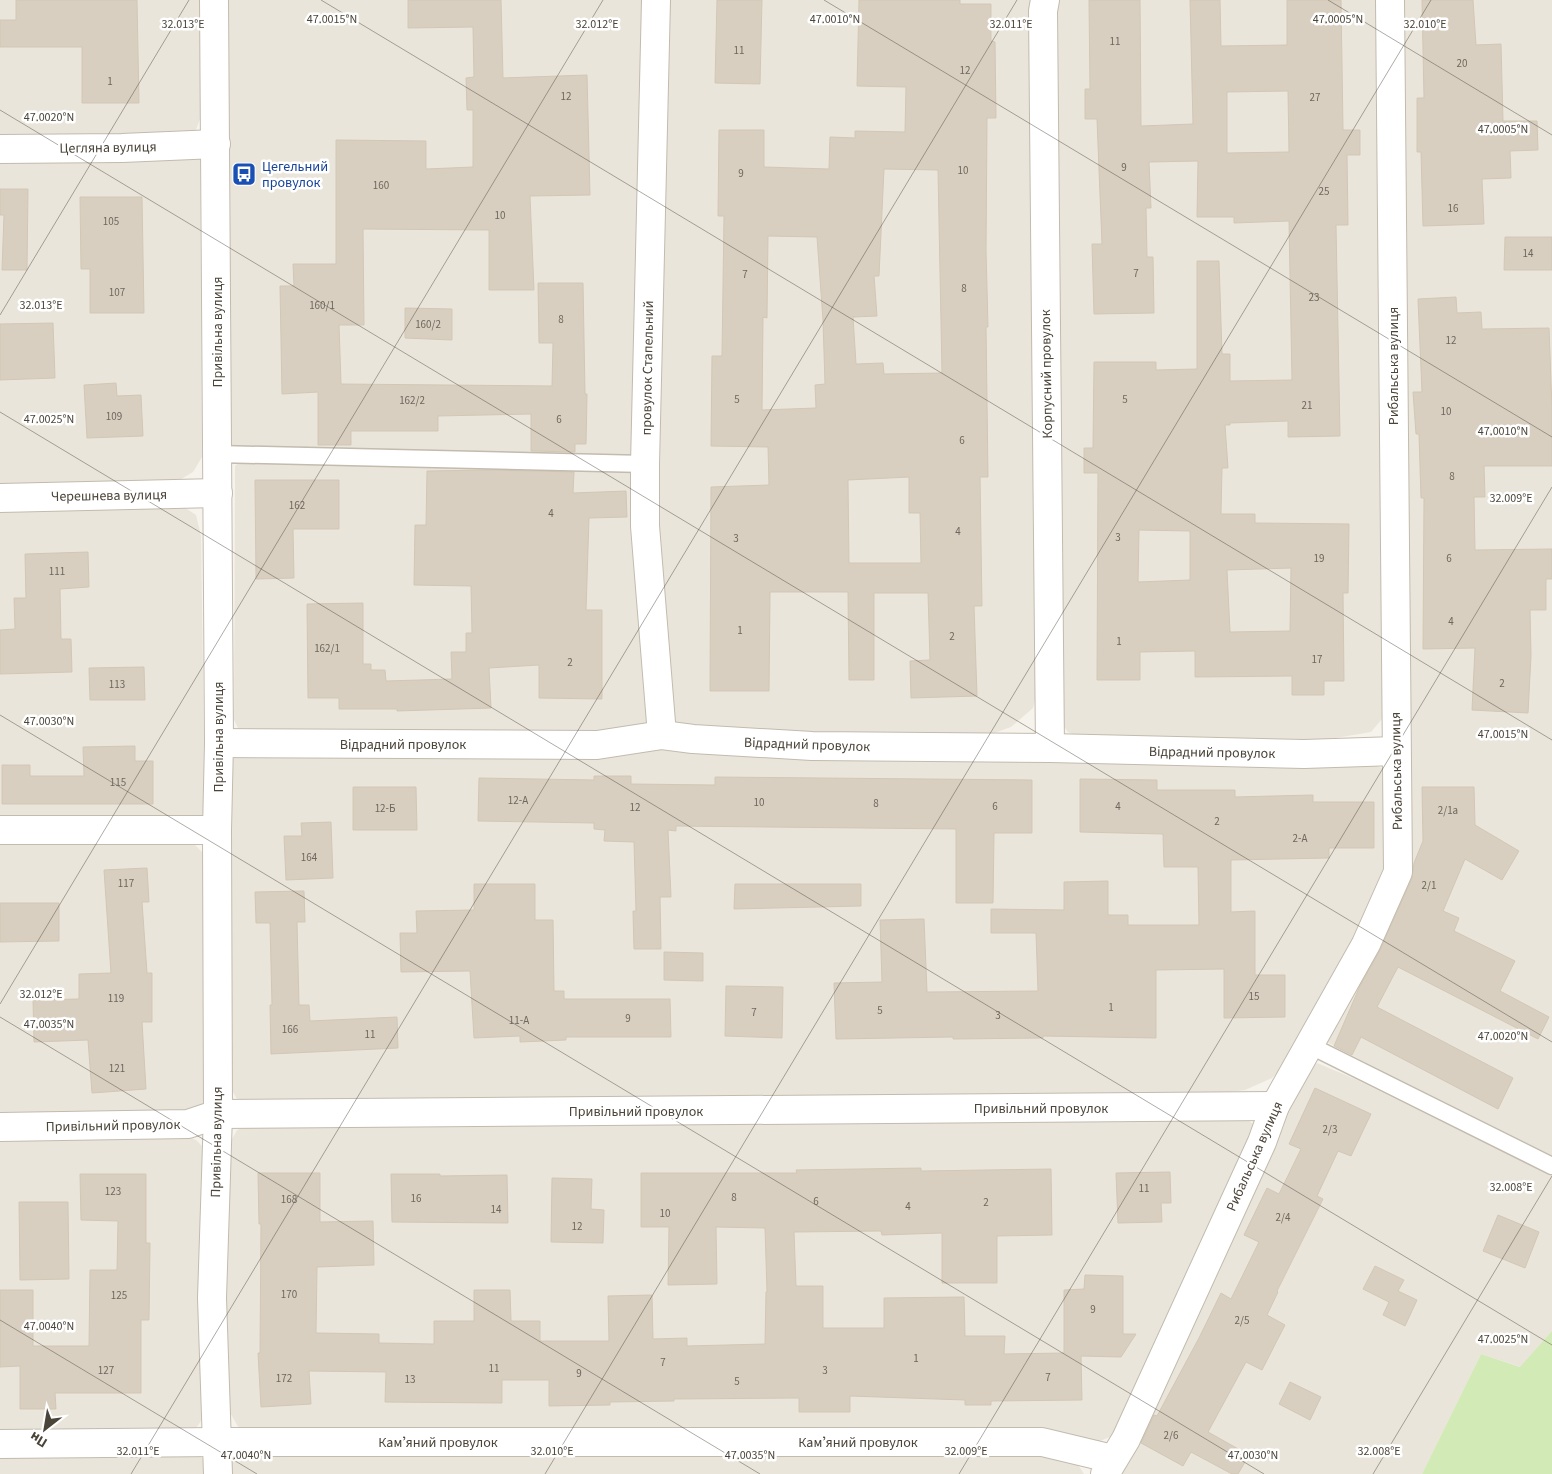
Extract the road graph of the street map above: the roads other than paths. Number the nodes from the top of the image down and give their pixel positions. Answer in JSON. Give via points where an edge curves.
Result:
{"nodes":[{"id":1,"x":214,"y":0,"type":"edge"},
{"id":2,"x":656,"y":0,"type":"edge"},
{"id":3,"x":1045,"y":0,"type":"edge"},
{"id":4,"x":1390,"y":0,"type":"edge"},
{"id":5,"x":216,"y":144,"type":"junction"},
{"id":6,"x":0,"y":149,"type":"edge"},
{"id":7,"x":217,"y":454,"type":"junction"},
{"id":8,"x":645,"y":464,"type":"junction"},
{"id":9,"x":218,"y":493,"type":"junction"},
{"id":10,"x":0,"y":498,"type":"edge"},
{"id":11,"x":662,"y":735,"type":"junction"},
{"id":12,"x":219,"y":743,"type":"junction"},
{"id":13,"x":1050,"y":748,"type":"junction"},
{"id":14,"x":1396,"y":751,"type":"junction"},
{"id":15,"x":0,"y":830,"type":"edge"},
{"id":16,"x":217,"y":830,"type":"junction"},
{"id":17,"x":1308,"y":1045,"type":"junction"},
{"id":18,"x":1275,"y":1106,"type":"junction"},
{"id":19,"x":218,"y":1114,"type":"junction"},
{"id":20,"x":0,"y":1127,"type":"edge"},
{"id":21,"x":1552,"y":1166,"type":"edge"},
{"id":22,"x":217,"y":1442,"type":"junction"},
{"id":23,"x":0,"y":1444,"type":"edge"},
{"id":24,"x":1109,"y":1466,"type":"edge"},
{"id":25,"x":218,"y":1474,"type":"edge"}],
"edges":[{"from":1,"to":5,"type":"street","name":"Привільна вулиця"},
{"from":2,"to":8,"type":"street","name":"провулок Стапельний"},
{"from":3,"to":13,"type":"street","name":"Корпусний провулок","via":[[1042,11]]},
{"from":4,"to":14,"type":"street","name":"Рибальська вулиця"},
{"from":5,"to":6,"type":"street","name":"Цегляна вулиця"},
{"from":5,"to":7,"type":"street","name":"Привільна вулиця"},
{"from":7,"to":8,"type":"lane"},
{"from":7,"to":9,"type":"street","name":"Привільна вулиця"},
{"from":8,"to":11,"type":"street","name":"провулок Стапельний","via":[[645,526]]},
{"from":9,"to":10,"type":"street","name":"Черешнева вулиця"},
{"from":9,"to":12,"type":"street","name":"Привільна вулиця"},
{"from":11,"to":12,"type":"street","name":"Відрадний провулок","via":[[597,745]]},
{"from":11,"to":13,"type":"street","name":"Відрадний провулок","via":[[812,746]]},
{"from":12,"to":16,"type":"street","name":"Привільна вулиця"},
{"from":13,"to":14,"type":"street","name":"Відрадний провулок","via":[[1304,754]]},
{"from":14,"to":17,"type":"street","name":"Рибальська вулиця","via":[[1398,872],[1366,944]]},
{"from":15,"to":16,"type":"street"},
{"from":16,"to":19,"type":"street","name":"Привільна вулиця"},
{"from":17,"to":18,"type":"street","name":"Рибальська вулиця"},
{"from":17,"to":21,"type":"lane"},
{"from":18,"to":19,"type":"street","name":"Привільний провулок"},
{"from":18,"to":24,"type":"street","name":"Рибальська вулиця","via":[[1262,1142],[1151,1385],[1126,1439]]},
{"from":19,"to":20,"type":"street","name":"Привільний провулок","via":[[188,1124]]},
{"from":19,"to":22,"type":"street","name":"Привільна вулиця","via":[[212,1298]]},
{"from":22,"to":23,"type":"street","name":"Камʼяний провулок"},
{"from":22,"to":24,"type":"street","name":"Камʼяний провулок","via":[[1042,1442]]},
{"from":22,"to":25,"type":"street","name":"Привільна вулиця"}]}
